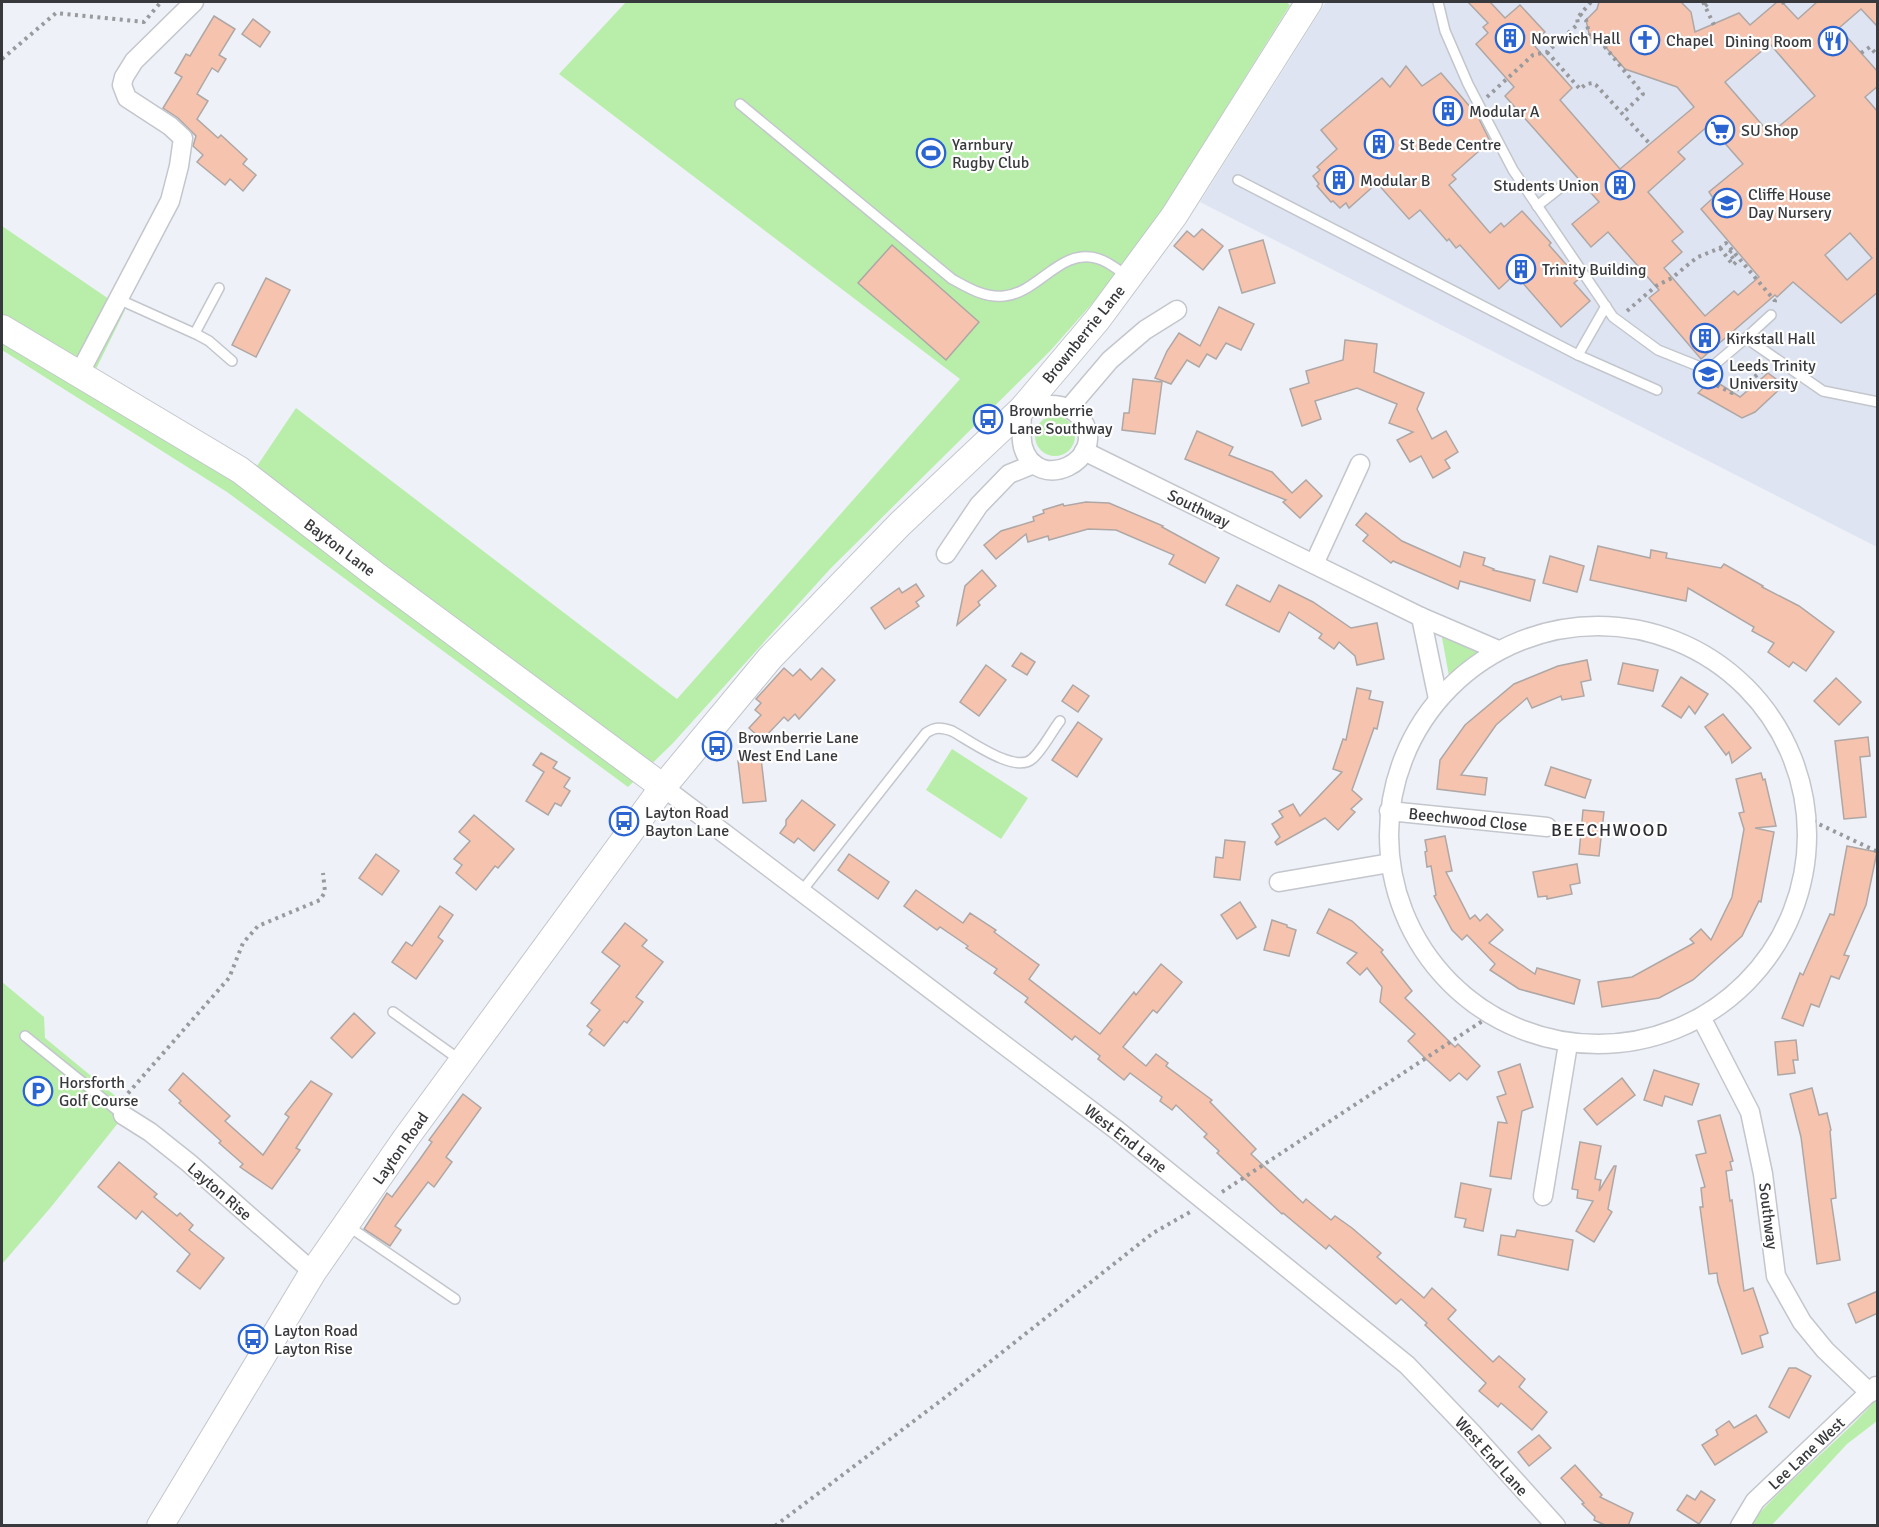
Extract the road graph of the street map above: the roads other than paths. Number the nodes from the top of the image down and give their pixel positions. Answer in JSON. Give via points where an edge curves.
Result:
{"nodes":[{"id":1,"x":194,"y":2,"type":"edge"},
{"id":2,"x":1309,"y":2,"type":"edge"},
{"id":3,"x":1438,"y":2,"type":"edge"},
{"id":4,"x":740,"y":104,"type":"dead end"},
{"id":5,"x":1238,"y":180,"type":"dead end"},
{"id":6,"x":1565,"y":184,"type":"dead end"},
{"id":7,"x":1537,"y":206,"type":"junction"},
{"id":8,"x":1129,"y":277,"type":"junction"},
{"id":9,"x":219,"y":288,"type":"dead end"},
{"id":10,"x":118,"y":299,"type":"junction"},
{"id":11,"x":1606,"y":306,"type":"junction"},
{"id":12,"x":1177,"y":310,"type":"dead end"},
{"id":13,"x":1771,"y":315,"type":"road end"},
{"id":14,"x":2,"y":328,"type":"edge"},
{"id":15,"x":195,"y":333,"type":"junction"},
{"id":16,"x":1746,"y":338,"type":"junction"},
{"id":17,"x":1578,"y":355,"type":"junction"},
{"id":18,"x":232,"y":361,"type":"dead end"},
{"id":19,"x":79,"y":374,"type":"junction"},
{"id":20,"x":1657,"y":390,"type":"dead end"},
{"id":21,"x":1878,"y":402,"type":"edge"},
{"id":22,"x":1069,"y":408,"type":"junction"},
{"id":23,"x":1022,"y":409,"type":"junction"},
{"id":24,"x":1084,"y":452,"type":"junction"},
{"id":25,"x":1034,"y":464,"type":"junction"},
{"id":26,"x":1360,"y":464,"type":"dead end"},
{"id":27,"x":946,"y":554,"type":"dead end"},
{"id":28,"x":1314,"y":564,"type":"junction"},
{"id":29,"x":1421,"y":617,"type":"junction"},
{"id":30,"x":1498,"y":650,"type":"junction"},
{"id":31,"x":1438,"y":699,"type":"junction"},
{"id":32,"x":1060,"y":721,"type":"dead end"},
{"id":33,"x":663,"y":787,"type":"junction"},
{"id":34,"x":1389,"y":811,"type":"junction"},
{"id":35,"x":1547,"y":826,"type":"dead end"},
{"id":36,"x":1390,"y":863,"type":"junction"},
{"id":37,"x":1279,"y":882,"type":"dead end"},
{"id":38,"x":801,"y":892,"type":"junction"},
{"id":39,"x":393,"y":1012,"type":"dead end"},
{"id":40,"x":1701,"y":1019,"type":"junction"},
{"id":41,"x":25,"y":1036,"type":"dead end"},
{"id":42,"x":1568,"y":1044,"type":"junction"},
{"id":43,"x":462,"y":1061,"type":"junction"},
{"id":44,"x":118,"y":1112,"type":"joint"},
{"id":45,"x":1543,"y":1197,"type":"dead end"},
{"id":46,"x":346,"y":1225,"type":"junction"},
{"id":47,"x":313,"y":1272,"type":"junction"},
{"id":48,"x":455,"y":1299,"type":"dead end"},
{"id":49,"x":1874,"y":1389,"type":"edge"},
{"id":50,"x":160,"y":1526,"type":"edge"},
{"id":51,"x":1556,"y":1526,"type":"edge"},
{"id":52,"x":1740,"y":1526,"type":"edge"}],
"edges":[{"from":1,"to":10,"type":"street","via":[[134,61],[122,85],[127,98],[183,138],[170,201]]},
{"from":2,"to":8,"type":"street","name":"Brownberrie Lane","via":[[1174,216]]},
{"from":3,"to":7,"type":"lane","via":[[1445,31],[1479,105],[1513,171]]},
{"from":4,"to":8,"type":"lane","via":[[952,279],[979,293],[1004,296],[1025,291],[1058,266],[1087,257],[1100,259]]},
{"from":5,"to":17,"type":"lane"},
{"from":6,"to":7,"type":"lane"},
{"from":7,"to":11,"type":"lane"},
{"from":8,"to":23,"type":"street","name":"Brownberrie Lane"},
{"from":9,"to":15,"type":"lane"},
{"from":10,"to":15,"type":"lane"},
{"from":10,"to":19,"type":"street"},
{"from":11,"to":16,"type":"lane","via":[[1617,320],[1658,350],[1708,370]]},
{"from":11,"to":17,"type":"lane"},
{"from":12,"to":22,"type":"street","via":[[1145,330],[1110,360]]},
{"from":13,"to":16,"type":"lane"},
{"from":14,"to":19,"type":"street","name":"Bayton Lane"},
{"from":15,"to":18,"type":"lane"},
{"from":16,"to":21,"type":"lane","via":[[1823,391]]},
{"from":17,"to":20,"type":"lane"},
{"from":19,"to":33,"type":"street","name":"Bayton Lane","via":[[240,470]]},
{"from":22,"to":23,"type":"street","via":[[1050,405]]},
{"from":22,"to":24,"type":"street","via":[[1084,422],[1088,442]]},
{"from":23,"to":25,"type":"street","via":[[1023,448]]},
{"from":23,"to":33,"type":"street","name":"Brownberrie Lane","via":[[900,524],[770,657]]},
{"from":24,"to":25,"type":"street","via":[[1062,470]]},
{"from":24,"to":28,"type":"street","name":"Southway"},
{"from":25,"to":27,"type":"street","via":[[1010,474],[979,505]]},
{"from":26,"to":28,"type":"street"},
{"from":28,"to":29,"type":"street","name":"Southway"},
{"from":29,"to":30,"type":"street","name":"Southway"},
{"from":29,"to":31,"type":"street"},
{"from":30,"to":31,"type":"street","via":[[1466,672]]},
{"from":30,"to":40,"type":"street","via":[[1549,631],[1604,625],[1658,633],[1708,656],[1750,689],[1782,734],[1802,784],[1809,839],[1801,893],[1779,943],[1745,986]]},
{"from":31,"to":34,"type":"street","via":[[1414,733],[1398,771]]},
{"from":32,"to":38,"type":"lane","via":[[1024,764],[1008,762],[952,731],[933,729]]},
{"from":33,"to":38,"type":"street","name":"West End Lane"},
{"from":33,"to":43,"type":"street","name":"Layton Road"},
{"from":34,"to":35,"type":"street","name":"Beechwood Close"},
{"from":34,"to":36,"type":"street"},
{"from":36,"to":37,"type":"street"},
{"from":36,"to":42,"type":"street","via":[[1401,910],[1423,953],[1455,990],[1490,1016],[1530,1035]]},
{"from":38,"to":51,"type":"street","name":"West End Lane","via":[[1118,1131],[1407,1365]]},
{"from":39,"to":43,"type":"lane"},
{"from":40,"to":42,"type":"street","via":[[1637,1042]]},
{"from":40,"to":49,"type":"street","name":"Southway","via":[[1750,1112],[1763,1174],[1776,1276],[1802,1323],[1825,1350]]},
{"from":41,"to":44,"type":"lane"},
{"from":42,"to":45,"type":"street"},
{"from":43,"to":46,"type":"street","name":"Layton Road"},
{"from":44,"to":47,"type":"street","name":"Layton Rise","via":[[181,1157]]},
{"from":46,"to":47,"type":"street","name":"Layton Road"},
{"from":46,"to":48,"type":"lane"},
{"from":47,"to":50,"type":"street","name":"Layton Road"},
{"from":49,"to":52,"type":"street","name":"Lee Lane West","via":[[1755,1501]]}]}
